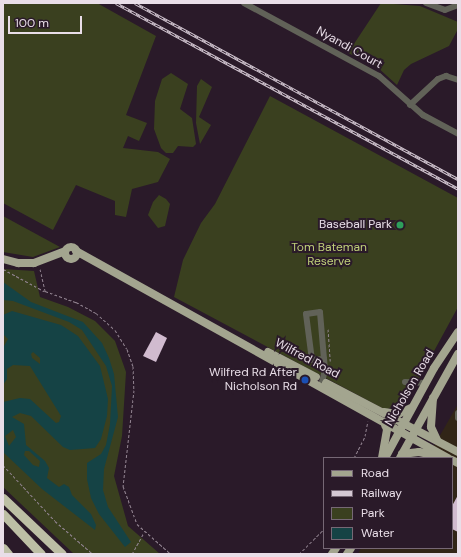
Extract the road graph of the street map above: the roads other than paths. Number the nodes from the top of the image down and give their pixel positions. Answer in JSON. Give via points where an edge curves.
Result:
{"nodes":[{"id":1,"x":244,"y":3,"type":"edge"},
{"id":2,"x":426,"y":3,"type":"edge"},
{"id":3,"x":458,"y":5,"type":"edge"},
{"id":4,"x":458,"y":80,"type":"edge"},
{"id":5,"x":410,"y":105,"type":"junction"},
{"id":6,"x":458,"y":134,"type":"edge"},
{"id":7,"x":3,"y":259,"type":"edge"},
{"id":8,"x":458,"y":332,"type":"edge"},
{"id":9,"x":458,"y":354,"type":"edge"},
{"id":10,"x":326,"y":361,"type":"junction"},
{"id":11,"x":405,"y":382,"type":"dead end"},
{"id":12,"x":426,"y":383,"type":"junction"},
{"id":13,"x":322,"y":384,"type":"junction"},
{"id":14,"x":432,"y":398,"type":"junction"},
{"id":15,"x":413,"y":406,"type":"junction"},
{"id":16,"x":380,"y":412,"type":"junction"},
{"id":17,"x":458,"y":413,"type":"edge"},
{"id":18,"x":458,"y":418,"type":"edge"},
{"id":19,"x":403,"y":424,"type":"junction"},
{"id":20,"x":385,"y":425,"type":"junction"},
{"id":21,"x":415,"y":429,"type":"junction"},
{"id":22,"x":399,"y":431,"type":"junction"},
{"id":23,"x":411,"y":437,"type":"junction"},
{"id":24,"x":437,"y":440,"type":"junction"},
{"id":25,"x":458,"y":452,"type":"edge"},
{"id":26,"x":401,"y":456,"type":"edge"},
{"id":27,"x":384,"y":457,"type":"edge"},
{"id":28,"x":385,"y":457,"type":"edge"},
{"id":29,"x":443,"y":457,"type":"edge"},
{"id":30,"x":446,"y":457,"type":"edge"},
{"id":31,"x":3,"y":498,"type":"edge"},
{"id":32,"x":3,"y":514,"type":"edge"},
{"id":33,"x":3,"y":548,"type":"edge"},
{"id":34,"x":8,"y":554,"type":"edge"},
{"id":35,"x":41,"y":554,"type":"edge"},
{"id":36,"x":62,"y":554,"type":"edge"}],
"edges":[{"from":1,"to":5,"type":"street","name":"Nyandi Court","via":[[379,76]]},
{"from":2,"to":3,"type":"street","via":[[446,10]]},
{"from":4,"to":5,"type":"street","via":[[446,76],[438,79]]},
{"from":5,"to":6,"type":"street","name":"Nyandi Court"},
{"from":7,"to":13,"type":"main road","name":"Wilfred Road","via":[[26,264],[61,255],[70,259],[80,256]]},
{"from":8,"to":12,"type":"main road","name":"Nicholson Road"},
{"from":9,"to":14,"type":"main road","name":"Nicholson Road"},
{"from":10,"to":10,"type":"street","via":[[320,312],[306,314],[312,360]]},
{"from":10,"to":13,"type":"street"},
{"from":11,"to":12,"type":"street"},
{"from":12,"to":15,"type":"main road","name":"Nicholson Road"},
{"from":13,"to":16,"type":"main road","name":"Wilfred Road"},
{"from":13,"to":20,"type":"main road","name":"Wilfred Road"},
{"from":14,"to":21,"type":"main road","name":"Nicholson Road"},
{"from":14,"to":24,"type":"main road","via":[[431,427]]},
{"from":15,"to":16,"type":"main road","via":[[398,414]]},
{"from":15,"to":19,"type":"main road","name":"Nicholson Road"},
{"from":16,"to":19,"type":"main road","name":"Wilfred Road"},
{"from":17,"to":18,"type":"street"},
{"from":19,"to":21,"type":"main road","name":"Wilfred Road"},
{"from":19,"to":22,"type":"main road","name":"Nicholson Road"},
{"from":20,"to":22,"type":"main road","name":"Wilfred Road"},
{"from":20,"to":27,"type":"main road","via":[[387,429]]},
{"from":21,"to":23,"type":"main road","name":"Nicholson Road"},
{"from":21,"to":24,"type":"main road","name":"Wilfred Road"},
{"from":22,"to":23,"type":"main road","name":"Wilfred Road"},
{"from":22,"to":28,"type":"main road","name":"Nicholson Road"},
{"from":23,"to":26,"type":"main road","name":"Nicholson Road"},
{"from":23,"to":30,"type":"main road","name":"Wilfred Road"},
{"from":24,"to":25,"type":"main road","name":"Wilfred Road"},
{"from":26,"to":29,"type":"main road","via":[[419,452]]},
{"from":31,"to":36,"type":"highway"},
{"from":32,"to":35,"type":"highway"},
{"from":33,"to":34,"type":"highway"}]}
